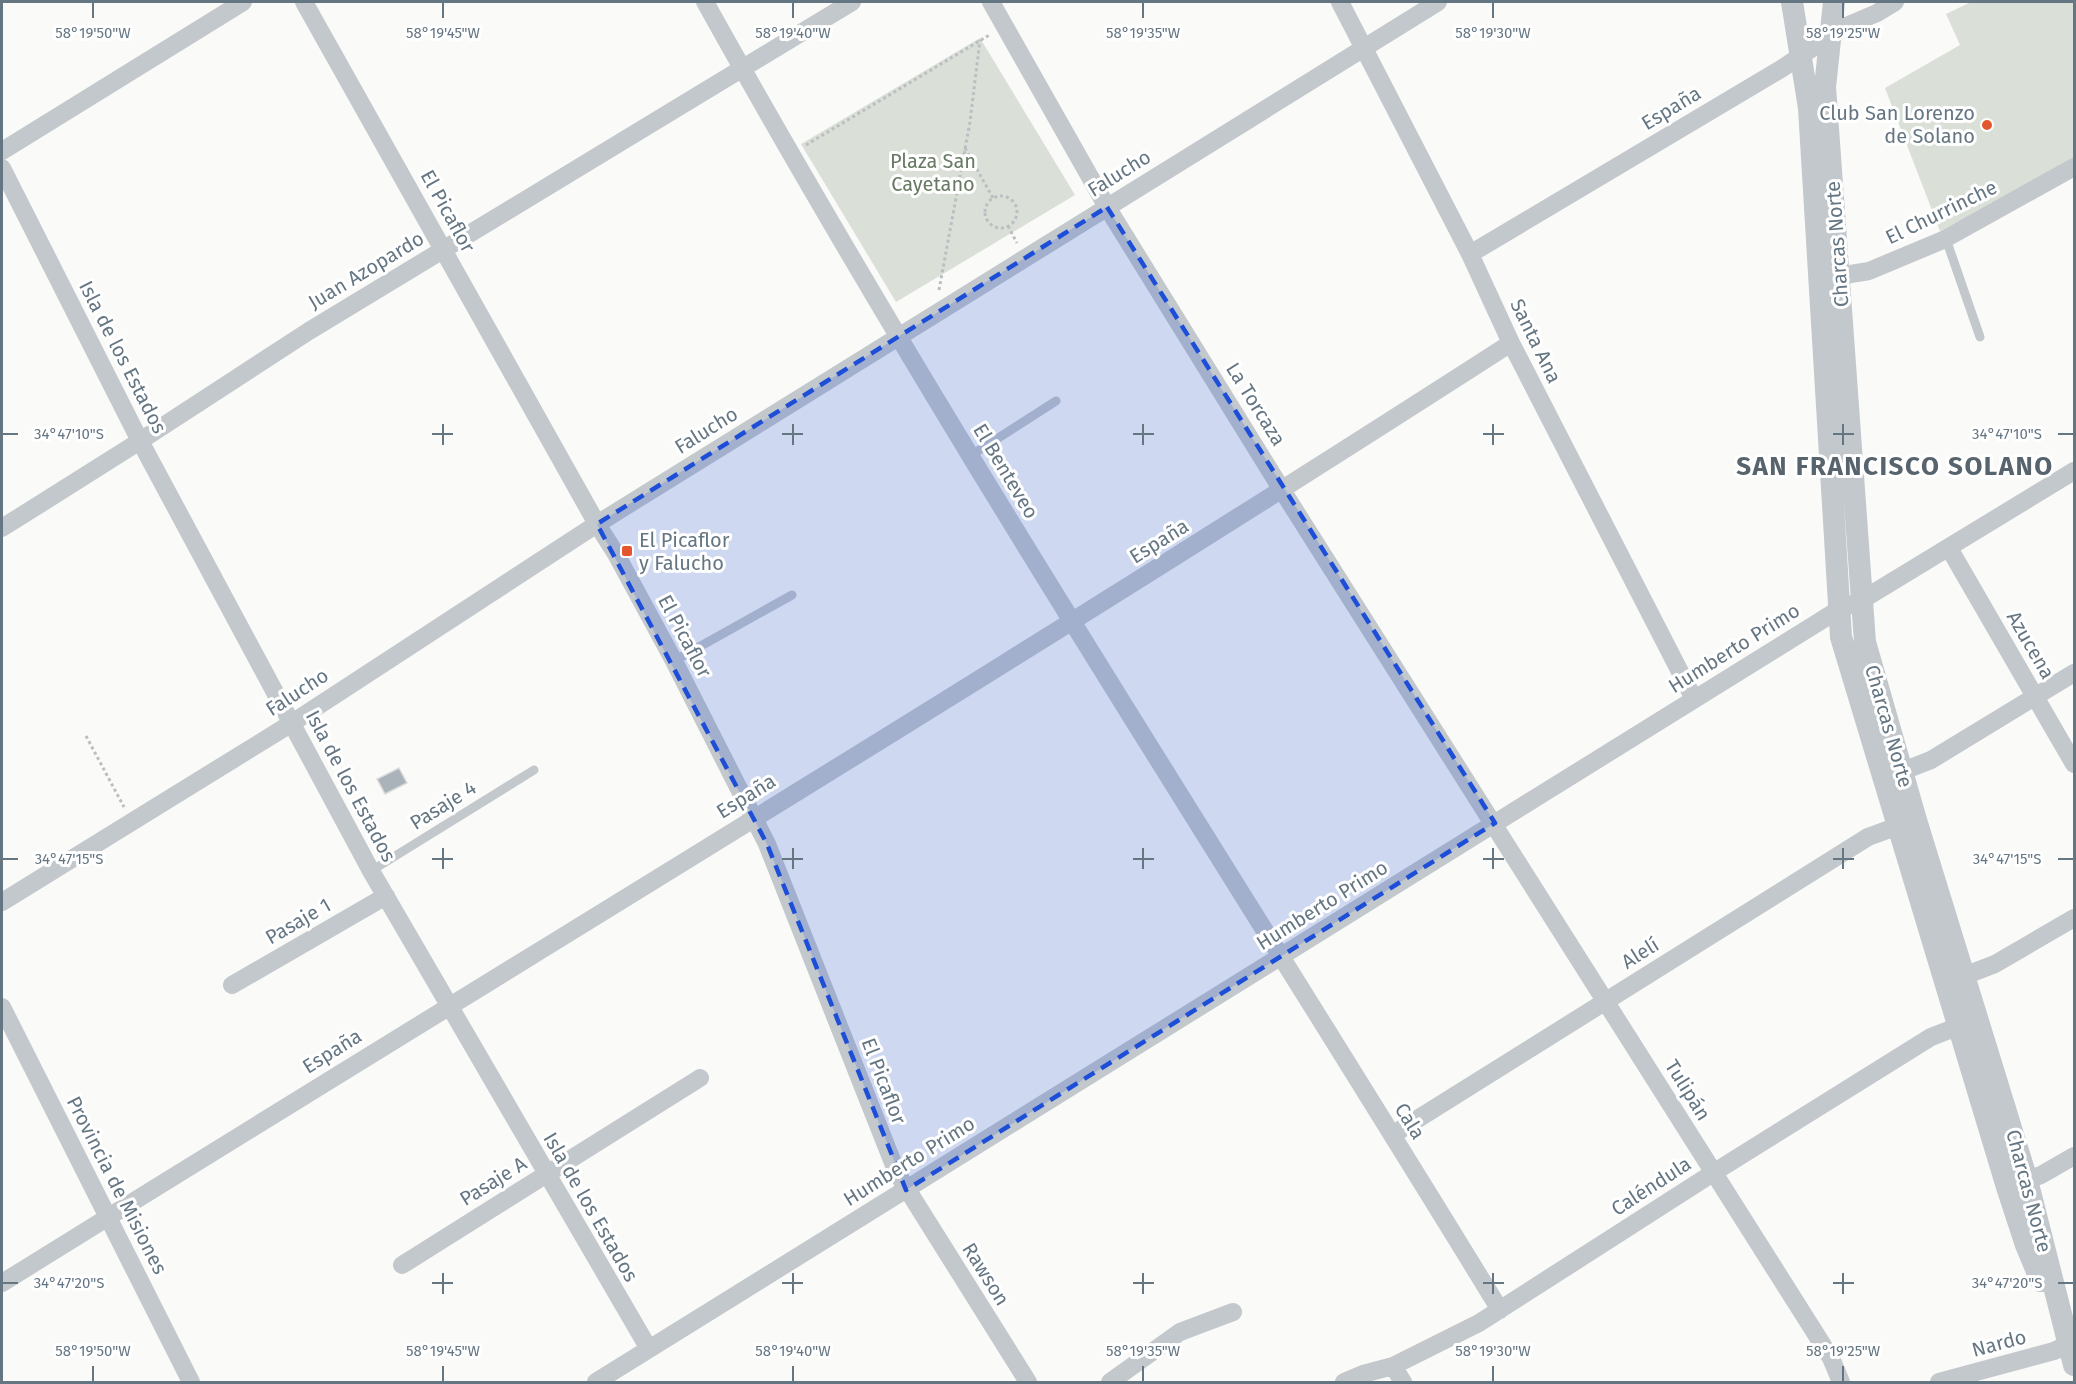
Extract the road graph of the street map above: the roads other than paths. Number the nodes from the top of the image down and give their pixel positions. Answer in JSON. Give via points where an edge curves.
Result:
{"nodes":[{"id":1,"x":243,"y":2,"type":"edge"},
{"id":2,"x":304,"y":2,"type":"edge"},
{"id":3,"x":705,"y":2,"type":"edge"},
{"id":4,"x":852,"y":2,"type":"edge"},
{"id":5,"x":991,"y":2,"type":"edge"},
{"id":6,"x":1340,"y":2,"type":"edge"},
{"id":7,"x":1438,"y":2,"type":"edge"},
{"id":8,"x":1792,"y":2,"type":"edge"},
{"id":9,"x":1834,"y":2,"type":"edge"},
{"id":10,"x":1895,"y":2,"type":"edge"},
{"id":11,"x":1830,"y":37,"type":"junction"},
{"id":12,"x":1363,"y":48,"type":"junction"},
{"id":13,"x":1800,"y":56,"type":"junction"},
{"id":14,"x":742,"y":68,"type":"junction"},
{"id":15,"x":2,"y":151,"type":"edge"},
{"id":16,"x":2074,"y":167,"type":"edge"},
{"id":17,"x":2,"y":168,"type":"edge"},
{"id":18,"x":1107,"y":207,"type":"junction"},
{"id":19,"x":1946,"y":239,"type":"junction"},
{"id":20,"x":444,"y":249,"type":"junction"},
{"id":21,"x":1470,"y":254,"type":"junction"},
{"id":22,"x":1830,"y":277,"type":"junction"},
{"id":23,"x":898,"y":337,"type":"junction"},
{"id":24,"x":1980,"y":337,"type":"dead end"},
{"id":25,"x":1511,"y":343,"type":"junction"},
{"id":26,"x":1056,"y":401,"type":"dead end"},
{"id":27,"x":140,"y":441,"type":"junction"},
{"id":28,"x":970,"y":456,"type":"junction"},
{"id":29,"x":2074,"y":471,"type":"edge"},
{"id":30,"x":1282,"y":490,"type":"junction"},
{"id":31,"x":597,"y":524,"type":"junction"},
{"id":32,"x":2,"y":528,"type":"edge"},
{"id":33,"x":1949,"y":548,"type":"junction"},
{"id":34,"x":792,"y":595,"type":"dead end"},
{"id":35,"x":1862,"y":600,"type":"junction"},
{"id":36,"x":1838,"y":610,"type":"junction"},
{"id":37,"x":1071,"y":623,"type":"junction"},
{"id":38,"x":674,"y":661,"type":"junction"},
{"id":39,"x":2074,"y":673,"type":"edge"},
{"id":40,"x":2034,"y":696,"type":"junction"},
{"id":41,"x":1694,"y":699,"type":"junction"},
{"id":42,"x":292,"y":723,"type":"junction"},
{"id":43,"x":2074,"y":764,"type":"edge"},
{"id":44,"x":534,"y":770,"type":"dead end"},
{"id":45,"x":1892,"y":775,"type":"junction"},
{"id":46,"x":754,"y":817,"type":"junction"},
{"id":47,"x":1494,"y":823,"type":"junction"},
{"id":48,"x":1906,"y":823,"type":"junction"},
{"id":49,"x":371,"y":871,"type":"junction"},
{"id":50,"x":386,"y":896,"type":"junction"},
{"id":51,"x":2,"y":902,"type":"edge"},
{"id":52,"x":2074,"y":918,"type":"edge"},
{"id":53,"x":1280,"y":957,"type":"junction"},
{"id":54,"x":1966,"y":976,"type":"junction"},
{"id":55,"x":1944,"y":983,"type":"junction"},
{"id":56,"x":232,"y":985,"type":"dead end"},
{"id":57,"x":1605,"y":1002,"type":"junction"},
{"id":58,"x":448,"y":1006,"type":"junction"},
{"id":59,"x":2,"y":1007,"type":"edge"},
{"id":60,"x":1981,"y":1026,"type":"junction"},
{"id":61,"x":1957,"y":1027,"type":"junction"},
{"id":62,"x":700,"y":1078,"type":"dead end"},
{"id":63,"x":1392,"y":1135,"type":"junction"},
{"id":64,"x":2074,"y":1156,"type":"edge"},
{"id":65,"x":1713,"y":1173,"type":"junction"},
{"id":66,"x":546,"y":1174,"type":"junction"},
{"id":67,"x":2017,"y":1184,"type":"junction"},
{"id":68,"x":906,"y":1190,"type":"junction"},
{"id":69,"x":108,"y":1217,"type":"junction"},
{"id":70,"x":402,"y":1265,"type":"dead end"},
{"id":71,"x":2,"y":1283,"type":"edge"},
{"id":72,"x":1500,"y":1310,"type":"junction"},
{"id":73,"x":1233,"y":1312,"type":"dead end"},
{"id":74,"x":649,"y":1349,"type":"junction"},
{"id":75,"x":2072,"y":1354,"type":"edge"},
{"id":76,"x":1393,"y":1366,"type":"junction"},
{"id":77,"x":191,"y":1383,"type":"edge"},
{"id":78,"x":596,"y":1383,"type":"edge"},
{"id":79,"x":1028,"y":1383,"type":"edge"},
{"id":80,"x":1110,"y":1383,"type":"edge"},
{"id":81,"x":1344,"y":1383,"type":"edge"},
{"id":82,"x":1402,"y":1383,"type":"edge"},
{"id":83,"x":1841,"y":1383,"type":"edge"},
{"id":84,"x":1939,"y":1383,"type":"edge"}],
"edges":[{"from":1,"to":15,"type":"street"},
{"from":2,"to":20,"type":"street","name":"El Picaflor"},
{"from":3,"to":14,"type":"street","name":"El Benteveo"},
{"from":4,"to":14,"type":"street","name":"Juan Azopardo"},
{"from":5,"to":18,"type":"street","name":"La Torcaza"},
{"from":6,"to":12,"type":"street","name":"Santa Ana"},
{"from":7,"to":12,"type":"street","name":"Falucho"},
{"from":8,"to":13,"type":"street","name":"Charcas Norte"},
{"from":9,"to":11,"type":"street","name":"Charcas Norte"},
{"from":10,"to":11,"type":"street","name":"España"},
{"from":11,"to":13,"type":"street","name":"España"},
{"from":11,"to":22,"type":"street","name":"Charcas Norte","via":[[1825,87]]},
{"from":12,"to":18,"type":"street","name":"Falucho"},
{"from":12,"to":21,"type":"street","name":"Santa Ana"},
{"from":13,"to":21,"type":"street","name":"España"},
{"from":13,"to":22,"type":"street","name":"Charcas Norte"},
{"from":14,"to":20,"type":"street","name":"Juan Azopardo"},
{"from":14,"to":23,"type":"street","name":"El Benteveo"},
{"from":16,"to":19,"type":"street","name":"El Churrinche"},
{"from":17,"to":27,"type":"street","name":"Isla de los Estados"},
{"from":18,"to":23,"type":"street","name":"Falucho"},
{"from":18,"to":30,"type":"street","name":"La Torcaza"},
{"from":19,"to":22,"type":"street","name":"El Churrinche","via":[[1869,271]]},
{"from":19,"to":24,"type":"lane"},
{"from":20,"to":27,"type":"street","name":"Juan Azopardo"},
{"from":20,"to":31,"type":"street","name":"El Picaflor"},
{"from":21,"to":25,"type":"street","name":"Santa Ana"},
{"from":22,"to":35,"type":"street","name":"Charcas Norte"},
{"from":22,"to":36,"type":"street","name":"Charcas Norte"},
{"from":23,"to":28,"type":"street","name":"El Benteveo"},
{"from":23,"to":31,"type":"street","name":"Falucho"},
{"from":25,"to":30,"type":"street","name":"España"},
{"from":25,"to":41,"type":"street","name":"Santa Ana"},
{"from":26,"to":28,"type":"lane"},
{"from":27,"to":32,"type":"street","name":"Juan Azopardo"},
{"from":27,"to":42,"type":"street","name":"Isla de los Estados"},
{"from":28,"to":37,"type":"street","name":"El Benteveo"},
{"from":29,"to":33,"type":"street","name":"Humberto Primo"},
{"from":30,"to":37,"type":"street","name":"España"},
{"from":30,"to":47,"type":"street","name":"La Torcaza"},
{"from":31,"to":38,"type":"street","name":"El Picaflor"},
{"from":31,"to":42,"type":"street","name":"Falucho"},
{"from":33,"to":35,"type":"street","name":"Humberto Primo"},
{"from":33,"to":40,"type":"street","name":"Azucena"},
{"from":34,"to":38,"type":"lane"},
{"from":35,"to":36,"type":"street","name":"Humberto Primo"},
{"from":35,"to":45,"type":"street","name":"Charcas Norte","via":[[1865,642]]},
{"from":36,"to":41,"type":"street","name":"Humberto Primo"},
{"from":36,"to":45,"type":"street","name":"Charcas Norte","via":[[1844,650]]},
{"from":37,"to":46,"type":"street","name":"España"},
{"from":37,"to":53,"type":"street","name":"El Benteveo"},
{"from":38,"to":46,"type":"street","name":"El Picaflor"},
{"from":39,"to":40,"type":"street"},
{"from":40,"to":43,"type":"street","name":"Azucena"},
{"from":40,"to":45,"type":"street","via":[[1931,760]]},
{"from":41,"to":47,"type":"street","name":"Humberto Primo"},
{"from":42,"to":49,"type":"street","name":"Isla de los Estados"},
{"from":42,"to":51,"type":"street","name":"Falucho"},
{"from":44,"to":49,"type":"lane","name":"Pasaje 4"},
{"from":45,"to":48,"type":"street","name":"Charcas Norte"},
{"from":46,"to":58,"type":"street","name":"España"},
{"from":46,"to":68,"type":"street","name":"El Picaflor"},
{"from":47,"to":53,"type":"street","name":"Humberto Primo"},
{"from":47,"to":57,"type":"street","name":"Tulipán"},
{"from":48,"to":54,"type":"street","name":"Charcas Norte"},
{"from":48,"to":55,"type":"street","name":"Charcas Norte"},
{"from":48,"to":57,"type":"street","name":"Alelí","via":[[1868,837]]},
{"from":49,"to":50,"type":"street","name":"Isla de los Estados"},
{"from":50,"to":56,"type":"street","name":"Pasaje 1"},
{"from":50,"to":58,"type":"street","name":"Isla de los Estados"},
{"from":52,"to":54,"type":"street","via":[[1995,964]]},
{"from":53,"to":63,"type":"street","name":"Cala"},
{"from":53,"to":68,"type":"street","name":"Humberto Primo"},
{"from":54,"to":55,"type":"street"},
{"from":54,"to":60,"type":"street","name":"Charcas Norte"},
{"from":55,"to":61,"type":"street","name":"Charcas Norte"},
{"from":57,"to":63,"type":"street","name":"Alelí"},
{"from":57,"to":65,"type":"street","name":"Tulipán"},
{"from":58,"to":66,"type":"street","name":"Isla de los Estados"},
{"from":58,"to":69,"type":"street","name":"España"},
{"from":59,"to":69,"type":"street","name":"Provincia de Misiones"},
{"from":60,"to":61,"type":"street","name":"Caléndula"},
{"from":60,"to":67,"type":"street","name":"Charcas Norte"},
{"from":61,"to":65,"type":"street","name":"Caléndula","via":[[1931,1037]]},
{"from":61,"to":67,"type":"street","name":"Charcas Norte"},
{"from":62,"to":66,"type":"street","name":"Pasaje A"},
{"from":63,"to":72,"type":"street","name":"Cala"},
{"from":64,"to":67,"type":"street"},
{"from":65,"to":72,"type":"street","name":"Caléndula"},
{"from":65,"to":83,"type":"street","name":"Tulipán","via":[[1831,1358]]},
{"from":66,"to":70,"type":"street","name":"Pasaje A"},
{"from":66,"to":74,"type":"street","name":"Isla de los Estados"},
{"from":67,"to":75,"type":"street","name":"Charcas Norte","via":[[2026,1245]]},
{"from":68,"to":74,"type":"street","name":"Humberto Primo"},
{"from":68,"to":79,"type":"street","name":"Rawson"},
{"from":69,"to":71,"type":"street","name":"España"},
{"from":69,"to":77,"type":"street","name":"Provincia de Misiones"},
{"from":72,"to":76,"type":"street","name":"Caléndula"},
{"from":73,"to":80,"type":"street","via":[[1180,1332]]},
{"from":74,"to":78,"type":"street","name":"Humberto Primo"},
{"from":75,"to":84,"type":"street","name":"Nardo","via":[[2055,1351]]},
{"from":76,"to":81,"type":"street","name":"Caléndula"},
{"from":76,"to":82,"type":"street"}]}
